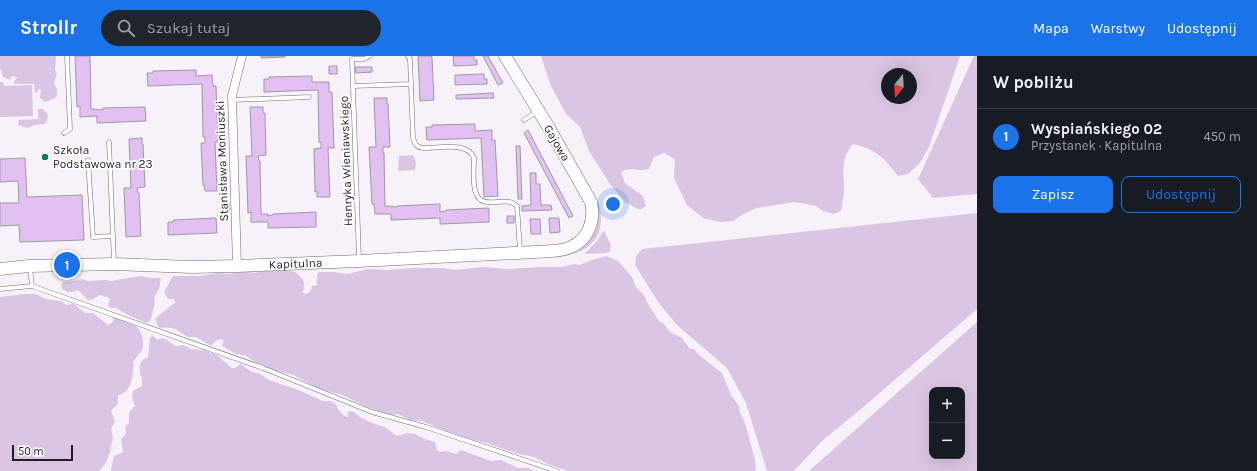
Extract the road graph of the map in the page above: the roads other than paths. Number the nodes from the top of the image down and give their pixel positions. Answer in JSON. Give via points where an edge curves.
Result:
{"nodes":[{"id":1,"x":67,"y":56,"type":"edge"},
{"id":2,"x":242,"y":56,"type":"edge"},
{"id":3,"x":370,"y":56,"type":"edge"},
{"id":4,"x":408,"y":56,"type":"edge"},
{"id":5,"x":506,"y":56,"type":"edge"},
{"id":6,"x":411,"y":84,"type":"junction"},
{"id":7,"x":353,"y":86,"type":"junction"},
{"id":8,"x":309,"y":97,"type":"dead end"},
{"id":9,"x":232,"y":100,"type":"junction"},
{"id":10,"x":538,"y":111,"type":"junction"},
{"id":11,"x":524,"y":120,"type":"dead end"},
{"id":12,"x":64,"y":133,"type":"dead end"},
{"id":13,"x":109,"y":142,"type":"dead end"},
{"id":14,"x":88,"y":160,"type":"dead end"},
{"id":15,"x":586,"y":234,"type":"joint"},
{"id":16,"x":113,"y":236,"type":"junction"},
{"id":17,"x":520,"y":253,"type":"junction"},
{"id":18,"x":359,"y":262,"type":"junction"},
{"id":19,"x":114,"y":264,"type":"junction"},
{"id":20,"x":29,"y":266,"type":"junction"},
{"id":21,"x":237,"y":266,"type":"junction"},
{"id":22,"x":0,"y":269,"type":"edge"},
{"id":23,"x":32,"y":286,"type":"junction"},
{"id":24,"x":0,"y":289,"type":"edge"},
{"id":25,"x":557,"y":471,"type":"edge"}],
"edges":[{"from":1,"to":12,"type":"lane","via":[[70,129]]},
{"from":2,"to":9,"type":"street","name":"Stanisława Moniuszki"},
{"from":3,"to":7,"type":"lane","name":"Henryka Wieniawskiego","via":[[352,60]]},
{"from":4,"to":6,"type":"lane"},
{"from":5,"to":10,"type":"street","name":"Gajowa"},
{"from":6,"to":7,"type":"lane"},
{"from":6,"to":17,"type":"lane","via":[[413,138],[416,144],[420,148],[463,148],[472,154],[475,192],[478,199],[486,202],[508,201],[518,206]]},
{"from":7,"to":18,"type":"lane","name":"Henryka Wieniawskiego"},
{"from":8,"to":9,"type":"lane"},
{"from":9,"to":21,"type":"street","name":"Stanisława Moniuszki"},
{"from":10,"to":11,"type":"lane"},
{"from":10,"to":15,"type":"street","name":"Gajowa","via":[[590,202],[592,222]]},
{"from":13,"to":16,"type":"lane"},
{"from":14,"to":16,"type":"lane","via":[[93,237]]},
{"from":15,"to":17,"type":"street","name":"Kapitulna","via":[[572,247]]},
{"from":16,"to":19,"type":"lane"},
{"from":17,"to":18,"type":"street","name":"Kapitulna"},
{"from":18,"to":21,"type":"street","name":"Kapitulna"},
{"from":19,"to":20,"type":"street","name":"Kapitulna"},
{"from":19,"to":21,"type":"street","name":"Kapitulna"},
{"from":20,"to":22,"type":"street","name":"Kapitulna"},
{"from":20,"to":23,"type":"lane"},
{"from":23,"to":24,"type":"lane"},
{"from":23,"to":25,"type":"lane","via":[[263,368],[372,412],[426,427]]}]}
